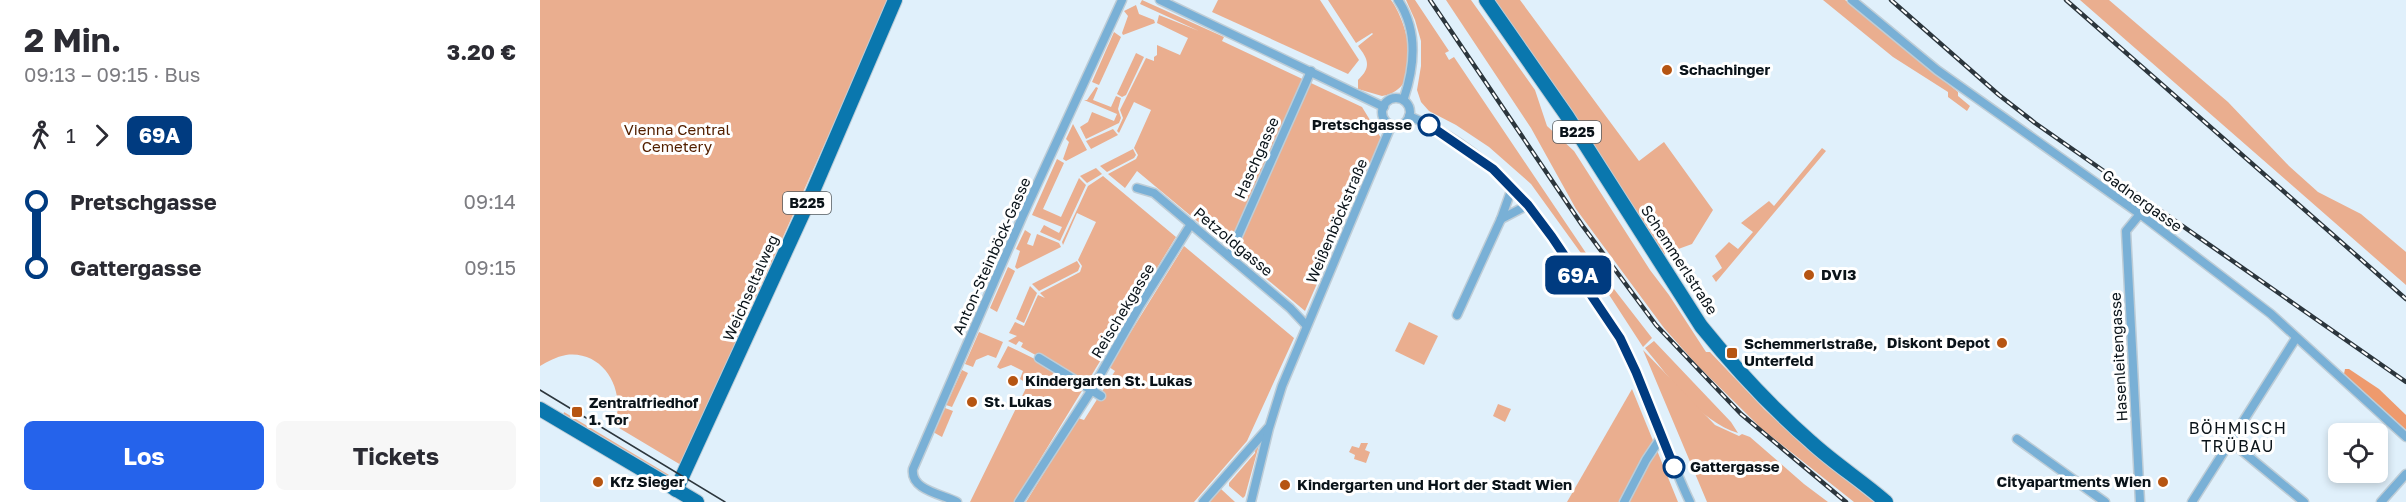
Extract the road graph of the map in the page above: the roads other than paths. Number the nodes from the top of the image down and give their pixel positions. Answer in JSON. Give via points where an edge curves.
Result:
{"nodes":[{"id":1,"x":895,"y":0,"type":"edge"},
{"id":2,"x":1122,"y":0,"type":"edge"},
{"id":3,"x":1160,"y":0,"type":"edge"},
{"id":4,"x":1398,"y":0,"type":"edge"},
{"id":5,"x":1485,"y":0,"type":"edge"},
{"id":6,"x":1852,"y":0,"type":"edge"},
{"id":7,"x":1311,"y":71,"type":"junction"},
{"id":8,"x":1404,"y":98,"type":"junction"},
{"id":9,"x":1384,"y":107,"type":"junction"},
{"id":10,"x":1409,"y":116,"type":"junction"},
{"id":11,"x":1392,"y":126,"type":"junction"},
{"id":12,"x":1137,"y":188,"type":"dead end"},
{"id":13,"x":1512,"y":188,"type":"junction"},
{"id":14,"x":1528,"y":205,"type":"junction"},
{"id":15,"x":2140,"y":214,"type":"junction"},
{"id":16,"x":1501,"y":219,"type":"junction"},
{"id":17,"x":1191,"y":224,"type":"junction"},
{"id":18,"x":1229,"y":256,"type":"junction"},
{"id":19,"x":1457,"y":315,"type":"dead end"},
{"id":20,"x":1306,"y":325,"type":"junction"},
{"id":21,"x":2296,"y":338,"type":"junction"},
{"id":22,"x":1040,"y":358,"type":"dead end"},
{"id":23,"x":1091,"y":391,"type":"junction"},
{"id":24,"x":1101,"y":396,"type":"dead end"},
{"id":25,"x":540,"y":409,"type":"edge"},
{"id":26,"x":1269,"y":428,"type":"junction"},
{"id":27,"x":1662,"y":436,"type":"junction"},
{"id":28,"x":2406,"y":437,"type":"edge"},
{"id":29,"x":2017,"y":439,"type":"dead end"},
{"id":30,"x":2229,"y":441,"type":"junction"},
{"id":31,"x":2406,"y":474,"type":"edge"},
{"id":32,"x":676,"y":490,"type":"junction"},
{"id":33,"x":697,"y":502,"type":"edge"},
{"id":34,"x":957,"y":502,"type":"edge"},
{"id":35,"x":1019,"y":502,"type":"edge"},
{"id":36,"x":1203,"y":502,"type":"edge"},
{"id":37,"x":1251,"y":502,"type":"edge"},
{"id":38,"x":1624,"y":502,"type":"edge"},
{"id":39,"x":1690,"y":502,"type":"edge"},
{"id":40,"x":1886,"y":502,"type":"edge"},
{"id":41,"x":2105,"y":502,"type":"edge"},
{"id":42,"x":2140,"y":502,"type":"edge"},
{"id":43,"x":2192,"y":502,"type":"edge"},
{"id":44,"x":2304,"y":502,"type":"edge"},
{"id":45,"x":2381,"y":502,"type":"edge"}],
"edges":[{"from":1,"to":32,"type":"main road","name":"Weichseltalweg","number":"B225"},
{"from":2,"to":34,"type":"street","name":"Anton-Steinböck-Gasse","via":[[913,469],[917,484]]},
{"from":3,"to":7,"type":"street"},
{"from":4,"to":8,"type":"street","via":[[1413,41],[1413,65]]},
{"from":5,"to":40,"type":"main road","name":"Schemmerlstraße","number":"B225","via":[[1567,116],[1706,332],[1812,444]]},
{"from":6,"to":15,"type":"street","name":"Gadnergasse","via":[[1937,70]]},
{"from":7,"to":9,"type":"street"},
{"from":7,"to":18,"type":"street","name":"Haschgasse"},
{"from":8,"to":9,"type":"street","via":[[1392,99]]},
{"from":8,"to":10,"type":"street","via":[[1409,104]]},
{"from":9,"to":11,"type":"street","via":[[1383,118]]},
{"from":10,"to":11,"type":"street","via":[[1402,124]]},
{"from":10,"to":13,"type":"street","via":[[1458,143]]},
{"from":11,"to":20,"type":"street","name":"Weißenböckstraße"},
{"from":12,"to":17,"type":"street","name":"Petzoldgasse","via":[[1154,193]]},
{"from":13,"to":14,"type":"street"},
{"from":13,"to":16,"type":"street"},
{"from":14,"to":16,"type":"street"},
{"from":14,"to":27,"type":"street","via":[[1620,338]]},
{"from":15,"to":21,"type":"street","name":"Gadnergasse","via":[[2271,314]]},
{"from":15,"to":42,"type":"street","name":"Hasenleitengasse","via":[[2126,231]]},
{"from":16,"to":19,"type":"street"},
{"from":17,"to":18,"type":"street","name":"Petzoldgasse"},
{"from":17,"to":23,"type":"street","name":"Reischekgasse"},
{"from":18,"to":20,"type":"street","name":"Petzoldgasse"},
{"from":20,"to":26,"type":"street","name":"Weißenböckstraße"},
{"from":21,"to":28,"type":"street","name":"Gadnergasse"},
{"from":21,"to":30,"type":"street"},
{"from":22,"to":23,"type":"street"},
{"from":23,"to":24,"type":"street"},
{"from":23,"to":35,"type":"street","name":"Reischekgasse"},
{"from":25,"to":32,"type":"main road"},
{"from":26,"to":36,"type":"street"},
{"from":26,"to":37,"type":"street","name":"Weißenböckstraße"},
{"from":27,"to":38,"type":"street"},
{"from":27,"to":39,"type":"street"},
{"from":29,"to":41,"type":"street"},
{"from":30,"to":43,"type":"street"},
{"from":30,"to":44,"type":"street"},
{"from":31,"to":45,"type":"street"},
{"from":32,"to":33,"type":"main road"}]}
